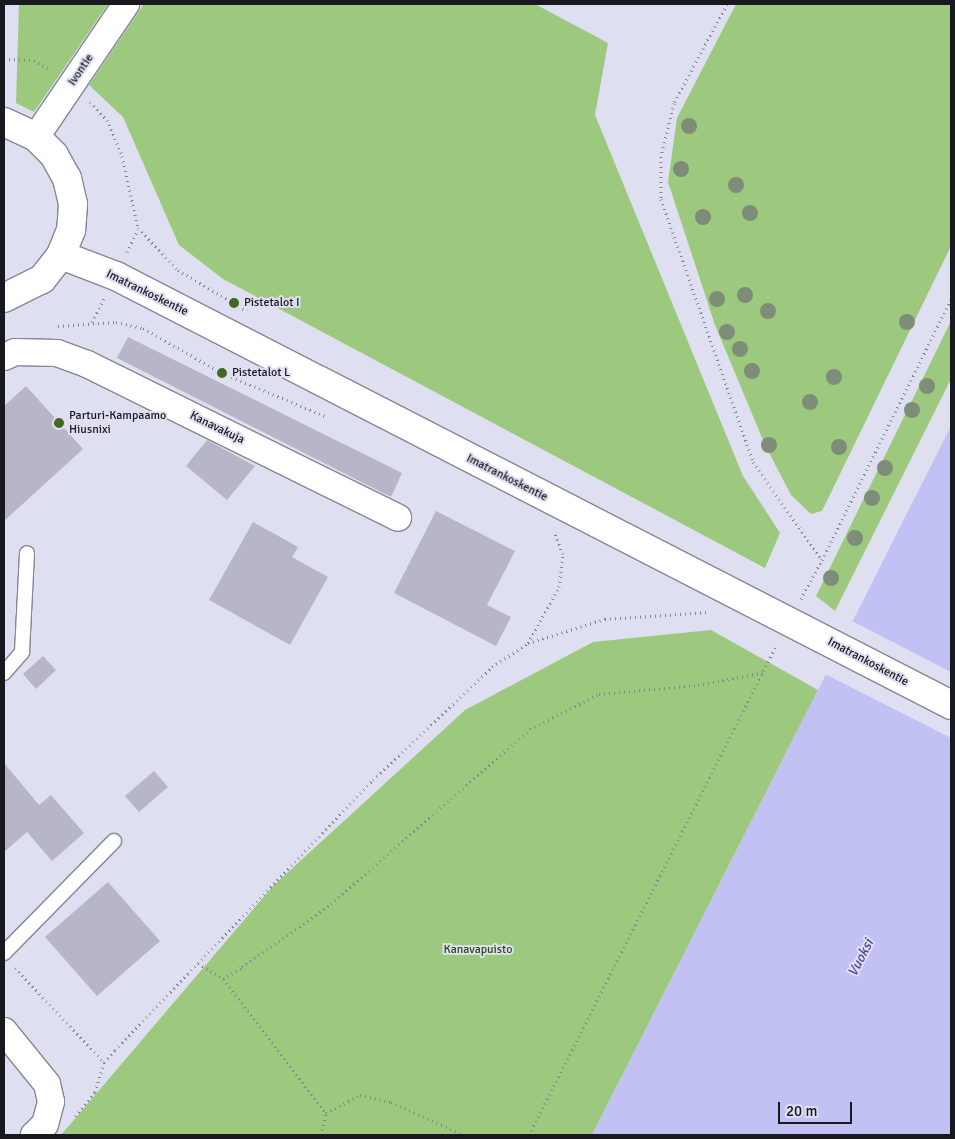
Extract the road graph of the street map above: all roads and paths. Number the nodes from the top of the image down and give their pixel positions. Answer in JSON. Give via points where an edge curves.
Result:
{"nodes":[{"id":1,"x":126,"y":4,"type":"edge"},
{"id":2,"x":727,"y":4,"type":"edge"},
{"id":3,"x":4,"y":59,"type":"edge"},
{"id":4,"x":72,"y":83,"type":"junction"},
{"id":5,"x":4,"y":122,"type":"edge"},
{"id":6,"x":36,"y":137,"type":"junction"},
{"id":7,"x":61,"y":255,"type":"junction"},
{"id":8,"x":4,"y":298,"type":"edge"},
{"id":9,"x":951,"y":299,"type":"edge"},
{"id":10,"x":250,"y":313,"type":"dead end"},
{"id":11,"x":47,"y":327,"type":"dead end"},
{"id":12,"x":4,"y":357,"type":"edge"},
{"id":13,"x":333,"y":419,"type":"dead end"},
{"id":14,"x":398,"y":518,"type":"dead end"},
{"id":15,"x":549,"y":524,"type":"dead end"},
{"id":16,"x":27,"y":553,"type":"dead end"},
{"id":17,"x":822,"y":560,"type":"junction"},
{"id":18,"x":791,"y":598,"type":"dead end"},
{"id":19,"x":799,"y":603,"type":"junction"},
{"id":20,"x":719,"y":613,"type":"dead end"},
{"id":21,"x":806,"y":618,"type":"junction"},
{"id":22,"x":779,"y":640,"type":"dead end"},
{"id":23,"x":528,"y":643,"type":"junction"},
{"id":24,"x":765,"y":672,"type":"junction"},
{"id":25,"x":4,"y":673,"type":"edge"},
{"id":26,"x":951,"y":706,"type":"edge"},
{"id":27,"x":114,"y":841,"type":"dead end"},
{"id":28,"x":7,"y":958,"type":"edge"},
{"id":29,"x":198,"y":963,"type":"junction"},
{"id":30,"x":222,"y":979,"type":"junction"},
{"id":31,"x":4,"y":1031,"type":"edge"},
{"id":32,"x":104,"y":1062,"type":"junction"},
{"id":33,"x":326,"y":1113,"type":"junction"},
{"id":34,"x":68,"y":1123,"type":"dead end"},
{"id":35,"x":34,"y":1135,"type":"edge"},
{"id":36,"x":321,"y":1135,"type":"edge"},
{"id":37,"x":463,"y":1135,"type":"edge"},
{"id":38,"x":529,"y":1135,"type":"edge"}],
"edges":[{"from":1,"to":4,"type":"street","name":"Ivontie"},
{"from":2,"to":17,"type":"path","via":[[674,103],[660,156],[661,200],[753,462]]},
{"from":3,"to":4,"type":"path","via":[[34,60]]},
{"from":4,"to":6,"type":"street","name":"Ivontie"},
{"from":4,"to":10,"type":"path","via":[[107,120],[122,156],[138,228],[178,270]]},
{"from":5,"to":6,"type":"main road"},
{"from":6,"to":7,"type":"main road","via":[[54,155],[67,178],[71,222]]},
{"from":7,"to":8,"type":"main road","via":[[42,279]]},
{"from":7,"to":21,"type":"main road","name":"Imatrankoskentie","via":[[116,276]]},
{"from":9,"to":17,"type":"path"},
{"from":11,"to":13,"type":"path","via":[[116,322],[143,328],[222,373]]},
{"from":12,"to":14,"type":"street","name":"Kanavakuja","via":[[15,352],[57,353],[87,364]]},
{"from":15,"to":23,"type":"path","via":[[563,554],[559,587]]},
{"from":16,"to":25,"type":"lane","via":[[22,652]]},
{"from":17,"to":19,"type":"path"},
{"from":18,"to":19,"type":"path"},
{"from":19,"to":21,"type":"path"},
{"from":20,"to":23,"type":"path","via":[[684,611],[605,619]]},
{"from":21,"to":26,"type":"main road","name":"Imatrankoskentie"},
{"from":22,"to":24,"type":"path"},
{"from":23,"to":29,"type":"path","via":[[451,702]]},
{"from":24,"to":30,"type":"path","via":[[698,685],[599,694],[530,729],[331,904]]},
{"from":24,"to":38,"type":"path"},
{"from":27,"to":28,"type":"lane"},
{"from":28,"to":32,"type":"path"},
{"from":29,"to":30,"type":"path"},
{"from":29,"to":32,"type":"path"},
{"from":30,"to":33,"type":"path"},
{"from":31,"to":35,"type":"street","via":[[47,1084],[51,1102],[45,1124]]},
{"from":32,"to":34,"type":"path","via":[[95,1092]]},
{"from":33,"to":36,"type":"path"},
{"from":33,"to":37,"type":"path","via":[[360,1095],[391,1102]]}]}
